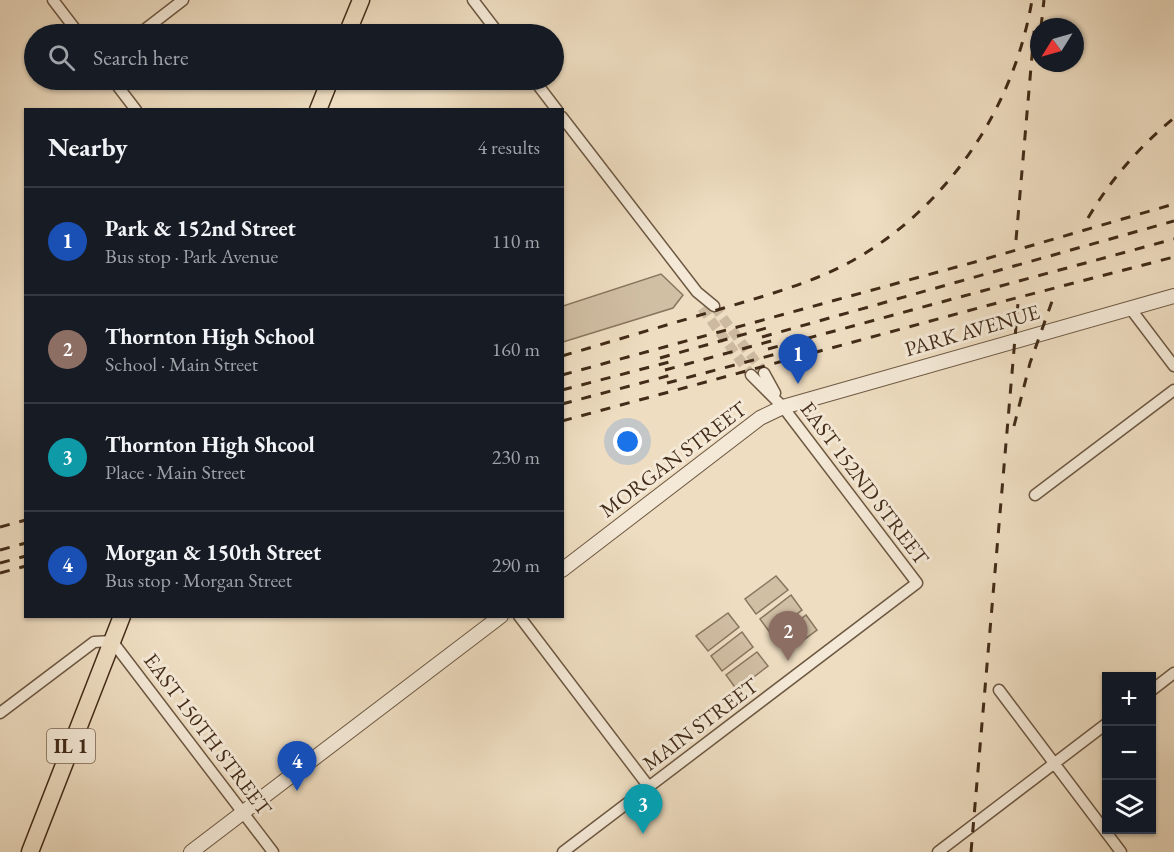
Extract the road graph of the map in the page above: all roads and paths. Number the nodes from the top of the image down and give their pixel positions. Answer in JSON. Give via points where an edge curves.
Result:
{"nodes":[{"id":1,"x":53,"y":0,"type":"edge"},
{"id":2,"x":183,"y":0,"type":"edge"},
{"id":3,"x":361,"y":0,"type":"edge"},
{"id":4,"x":472,"y":0,"type":"edge"},
{"id":5,"x":71,"y":24,"type":"edge"},
{"id":6,"x":152,"y":24,"type":"edge"},
{"id":7,"x":351,"y":24,"type":"edge"},
{"id":8,"x":491,"y":24,"type":"edge"},
{"id":9,"x":121,"y":90,"type":"edge"},
{"id":10,"x":326,"y":90,"type":"edge"},
{"id":11,"x":542,"y":90,"type":"edge"},
{"id":12,"x":134,"y":108,"type":"edge"},
{"id":13,"x":319,"y":108,"type":"edge"},
{"id":14,"x":555,"y":108,"type":"edge"},
{"id":15,"x":564,"y":120,"type":"edge"},
{"id":16,"x":697,"y":292,"type":"junction"},
{"id":17,"x":1174,"y":297,"type":"edge"},
{"id":18,"x":714,"y":306,"type":"tunnel mouth"},
{"id":19,"x":702,"y":308,"type":"tunnel mouth"},
{"id":20,"x":1130,"y":308,"type":"junction"},
{"id":21,"x":1174,"y":366,"type":"edge"},
{"id":22,"x":764,"y":373,"type":"tunnel mouth"},
{"id":23,"x":752,"y":375,"type":"tunnel mouth"},
{"id":24,"x":1174,"y":390,"type":"edge"},
{"id":25,"x":783,"y":407,"type":"junction"},
{"id":26,"x":1035,"y":495,"type":"dead end"},
{"id":27,"x":564,"y":568,"type":"edge"},
{"id":28,"x":917,"y":582,"type":"joint"},
{"id":29,"x":121,"y":618,"type":"edge"},
{"id":30,"x":498,"y":618,"type":"edge"},
{"id":31,"x":521,"y":618,"type":"edge"},
{"id":32,"x":112,"y":641,"type":"junction"},
{"id":33,"x":1174,"y":673,"type":"edge"},
{"id":34,"x":1156,"y":687,"type":"edge"},
{"id":35,"x":999,"y":690,"type":"dead end"},
{"id":36,"x":0,"y":713,"type":"edge"},
{"id":37,"x":1104,"y":726,"type":"edge"},
{"id":38,"x":1054,"y":764,"type":"junction"},
{"id":39,"x":649,"y":787,"type":"junction"},
{"id":40,"x":243,"y":812,"type":"junction"},
{"id":41,"x":30,"y":852,"type":"edge"},
{"id":42,"x":191,"y":852,"type":"edge"},
{"id":43,"x":273,"y":852,"type":"edge"},
{"id":44,"x":563,"y":852,"type":"edge"},
{"id":45,"x":938,"y":852,"type":"edge"},
{"id":46,"x":1121,"y":852,"type":"edge"}],
"edges":[{"from":1,"to":5,"type":"street"},
{"from":2,"to":6,"type":"street"},
{"from":3,"to":7,"type":"main road"},
{"from":4,"to":8,"type":"street"},
{"from":9,"to":12,"type":"street"},
{"from":10,"to":13,"type":"main road"},
{"from":11,"to":14,"type":"street"},
{"from":15,"to":16,"type":"street"},
{"from":16,"to":18,"type":"street"},
{"from":16,"to":19,"type":"street"},
{"from":17,"to":20,"type":"street","name":"PARK AVENUE"},
{"from":20,"to":21,"type":"street"},
{"from":20,"to":25,"type":"street","name":"PARK AVENUE"},
{"from":22,"to":25,"type":"street","name":"EAST 152ND STREET"},
{"from":23,"to":25,"type":"street","name":"EAST 152ND STREET"},
{"from":24,"to":26,"type":"street"},
{"from":25,"to":27,"type":"street","name":"MORGAN STREET","via":[[760,418]]},
{"from":25,"to":28,"type":"street","name":"EAST 152ND STREET"},
{"from":28,"to":39,"type":"street","name":"MAIN STREET"},
{"from":29,"to":32,"type":"main road","number":"IL 1"},
{"from":30,"to":40,"type":"street"},
{"from":31,"to":39,"type":"street"},
{"from":32,"to":36,"type":"street","via":[[94,642]]},
{"from":32,"to":40,"type":"street","name":"EAST 150TH STREET"},
{"from":32,"to":41,"type":"main road","number":"IL 1"},
{"from":33,"to":34,"type":"street"},
{"from":35,"to":38,"type":"street"},
{"from":37,"to":38,"type":"street"},
{"from":38,"to":45,"type":"street"},
{"from":38,"to":46,"type":"street"},
{"from":39,"to":44,"type":"street","name":"MAIN STREET"},
{"from":40,"to":42,"type":"street"},
{"from":40,"to":43,"type":"street","name":"EAST 150TH STREET"}]}
